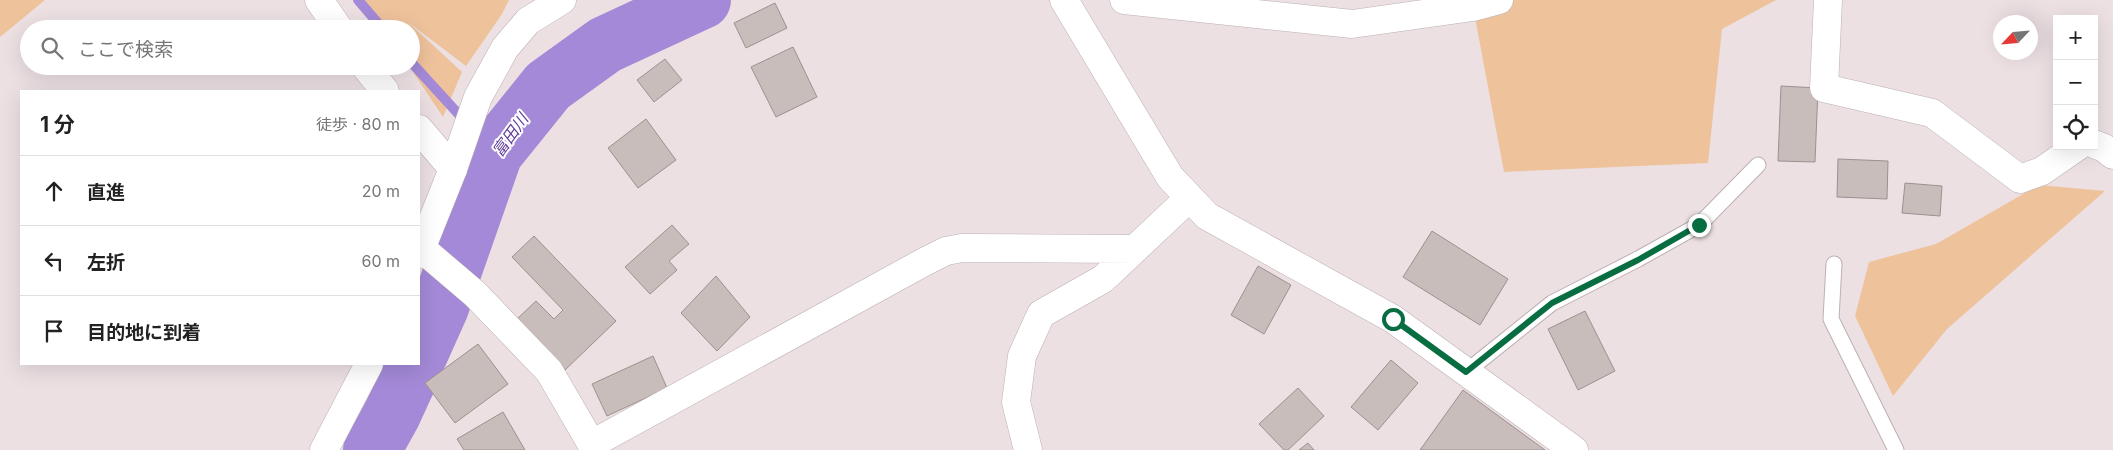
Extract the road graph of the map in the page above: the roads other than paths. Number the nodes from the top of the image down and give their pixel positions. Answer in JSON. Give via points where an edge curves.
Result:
{"nodes":[{"id":1,"x":319,"y":0,"type":"edge"},
{"id":2,"x":562,"y":0,"type":"edge"},
{"id":3,"x":1064,"y":0,"type":"edge"},
{"id":4,"x":1124,"y":0,"type":"edge"},
{"id":5,"x":1498,"y":0,"type":"edge"},
{"id":6,"x":1828,"y":0,"type":"edge"},
{"id":7,"x":333,"y":20,"type":"edge"},
{"id":8,"x":372,"y":75,"type":"edge"},
{"id":9,"x":384,"y":90,"type":"edge"},
{"id":10,"x":420,"y":131,"type":"edge"},
{"id":11,"x":2098,"y":146,"type":"edge"},
{"id":12,"x":2072,"y":150,"type":"edge"},
{"id":13,"x":2113,"y":156,"type":"edge"},
{"id":14,"x":457,"y":159,"type":"junction"},
{"id":15,"x":1758,"y":164,"type":"dead end"},
{"id":16,"x":1190,"y":198,"type":"junction"},
{"id":17,"x":1135,"y":249,"type":"junction"},
{"id":18,"x":426,"y":254,"type":"edge"},
{"id":19,"x":1834,"y":264,"type":"dead end"},
{"id":20,"x":368,"y":365,"type":"edge"},
{"id":21,"x":1466,"y":372,"type":"junction"},
{"id":22,"x":594,"y":447,"type":"edge"},
{"id":23,"x":324,"y":450,"type":"edge"},
{"id":24,"x":1028,"y":450,"type":"edge"},
{"id":25,"x":1574,"y":450,"type":"edge"},
{"id":26,"x":1896,"y":450,"type":"edge"}],
"edges":[{"from":1,"to":7,"type":"street"},
{"from":2,"to":14,"type":"street","via":[[528,21],[505,48],[478,97]]},
{"from":3,"to":16,"type":"street","via":[[1170,177]]},
{"from":4,"to":5,"type":"street","via":[[1352,24],[1474,7]]},
{"from":6,"to":12,"type":"street","via":[[1824,88],[1932,113],[2020,179],[2042,171]]},
{"from":8,"to":9,"type":"street"},
{"from":10,"to":14,"type":"street"},
{"from":11,"to":13,"type":"street"},
{"from":14,"to":18,"type":"street"},
{"from":15,"to":21,"type":"lane","via":[[1699,225],[1552,303]]},
{"from":16,"to":17,"type":"street"},
{"from":16,"to":21,"type":"street","via":[[1206,216],[1393,319]]},
{"from":17,"to":22,"type":"street","via":[[962,248],[946,251]]},
{"from":17,"to":24,"type":"street","via":[[1103,279],[1042,314],[1022,356],[1016,402]]},
{"from":18,"to":22,"type":"street","via":[[475,294],[549,371]]},
{"from":19,"to":26,"type":"lane","via":[[1831,319]]},
{"from":20,"to":23,"type":"street"},
{"from":21,"to":25,"type":"street"}]}
